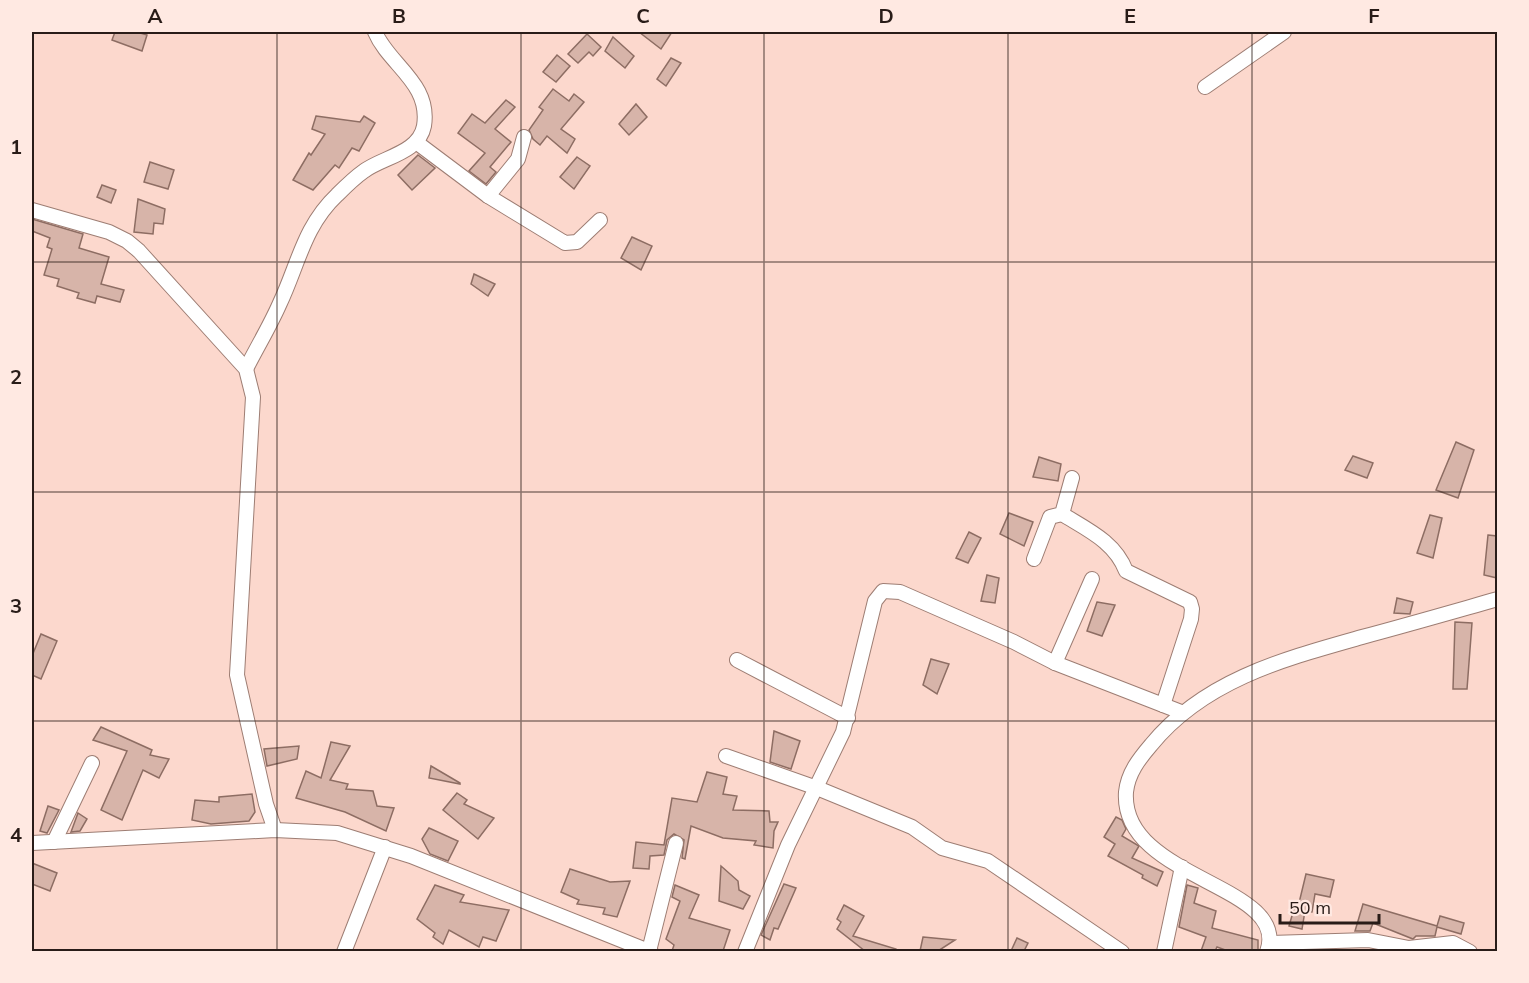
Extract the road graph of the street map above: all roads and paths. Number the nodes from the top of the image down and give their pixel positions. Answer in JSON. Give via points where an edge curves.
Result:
{"nodes":[{"id":1,"x":375,"y":32,"type":"edge"},
{"id":2,"x":1284,"y":32,"type":"edge"},
{"id":3,"x":1205,"y":87,"type":"dead end"},
{"id":4,"x":524,"y":137,"type":"dead end"},
{"id":5,"x":416,"y":142,"type":"junction"},
{"id":6,"x":488,"y":196,"type":"junction"},
{"id":7,"x":32,"y":210,"type":"edge"},
{"id":8,"x":600,"y":220,"type":"dead end"},
{"id":9,"x":246,"y":369,"type":"junction"},
{"id":10,"x":1072,"y":478,"type":"dead end"},
{"id":11,"x":1062,"y":514,"type":"junction"},
{"id":12,"x":1034,"y":559,"type":"dead end"},
{"id":13,"x":1092,"y":579,"type":"dead end"},
{"id":14,"x":1497,"y":599,"type":"edge"},
{"id":15,"x":737,"y":660,"type":"dead end"},
{"id":16,"x":1055,"y":663,"type":"junction"},
{"id":17,"x":1163,"y":705,"type":"junction"},
{"id":18,"x":1181,"y":712,"type":"junction"},
{"id":19,"x":848,"y":718,"type":"junction"},
{"id":20,"x":726,"y":756,"type":"dead end"},
{"id":21,"x":92,"y":763,"type":"dead end"},
{"id":22,"x":817,"y":788,"type":"junction"},
{"id":23,"x":275,"y":830,"type":"junction"},
{"id":24,"x":54,"y":842,"type":"junction"},
{"id":25,"x":32,"y":843,"type":"edge"},
{"id":26,"x":676,"y":843,"type":"dead end"},
{"id":27,"x":385,"y":847,"type":"junction"},
{"id":28,"x":1182,"y":867,"type":"junction"},
{"id":29,"x":1269,"y":947,"type":"edge"},
{"id":30,"x":344,"y":951,"type":"edge"},
{"id":31,"x":650,"y":951,"type":"edge"},
{"id":32,"x":745,"y":951,"type":"edge"},
{"id":33,"x":1122,"y":951,"type":"edge"},
{"id":34,"x":1164,"y":951,"type":"edge"},
{"id":35,"x":1470,"y":951,"type":"edge"}],
"edges":[{"from":1,"to":5,"type":"street","via":[[416,84],[424,117]]},
{"from":2,"to":3,"type":"street"},
{"from":4,"to":6,"type":"street","via":[[518,159]]},
{"from":5,"to":6,"type":"street"},
{"from":5,"to":9,"type":"street","via":[[365,170],[318,215]]},
{"from":6,"to":8,"type":"street","via":[[565,243],[577,242]]},
{"from":7,"to":9,"type":"street","via":[[127,241],[182,294]]},
{"from":9,"to":23,"type":"street","via":[[253,397],[237,675]]},
{"from":10,"to":11,"type":"street"},
{"from":11,"to":12,"type":"street","via":[[1050,517]]},
{"from":11,"to":17,"type":"street","via":[[1120,554],[1126,571],[1190,602],[1191,619]]},
{"from":13,"to":16,"type":"street"},
{"from":14,"to":18,"type":"street","via":[[1287,659],[1230,682]]},
{"from":15,"to":19,"type":"street"},
{"from":16,"to":17,"type":"street"},
{"from":16,"to":19,"type":"street","via":[[900,592],[883,591],[876,601]]},
{"from":17,"to":18,"type":"street"},
{"from":18,"to":28,"type":"street","via":[[1135,765],[1126,794],[1132,819],[1144,841]]},
{"from":19,"to":22,"type":"street"},
{"from":20,"to":22,"type":"street"},
{"from":21,"to":24,"type":"street"},
{"from":22,"to":32,"type":"street","via":[[788,845]]},
{"from":22,"to":33,"type":"street","via":[[912,828],[942,848],[988,861]]},
{"from":23,"to":24,"type":"street"},
{"from":23,"to":27,"type":"street","via":[[320,831]]},
{"from":24,"to":25,"type":"street"},
{"from":26,"to":31,"type":"street"},
{"from":27,"to":30,"type":"street"},
{"from":27,"to":31,"type":"street"},
{"from":28,"to":29,"type":"street","via":[[1263,916],[1270,931]]},
{"from":28,"to":34,"type":"street"},
{"from":29,"to":35,"type":"street","via":[[1368,940],[1408,948],[1453,943]]}]}
